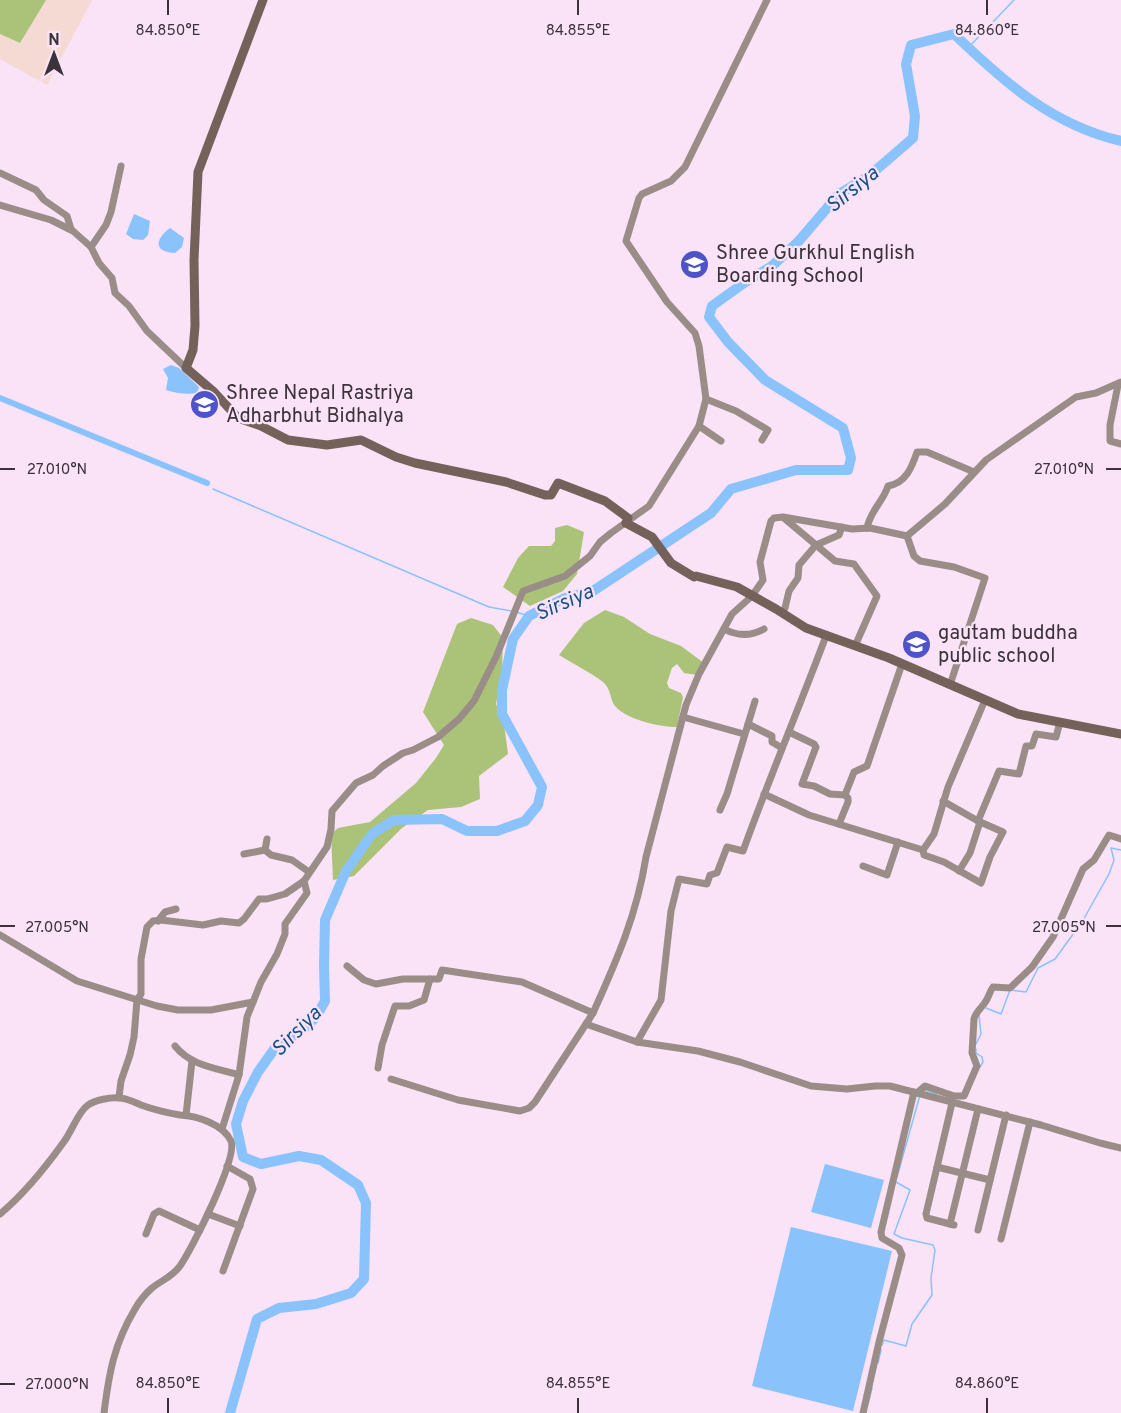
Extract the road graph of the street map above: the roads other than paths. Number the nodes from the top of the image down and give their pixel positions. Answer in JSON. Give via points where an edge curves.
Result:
{"nodes":[{"id":1,"x":263,"y":0,"type":"edge"},
{"id":2,"x":767,"y":0,"type":"edge"},
{"id":3,"x":122,"y":166,"type":"dead end"},
{"id":4,"x":0,"y":173,"type":"edge"},
{"id":5,"x":0,"y":205,"type":"edge"},
{"id":6,"x":71,"y":229,"type":"junction"},
{"id":7,"x":91,"y":247,"type":"junction"},
{"id":8,"x":186,"y":368,"type":"junction"},
{"id":9,"x":1119,"y":384,"type":"edge"},
{"id":10,"x":706,"y":399,"type":"junction"},
{"id":11,"x":699,"y":426,"type":"junction"},
{"id":12,"x":762,"y":440,"type":"dead end"},
{"id":13,"x":721,"y":441,"type":"dead end"},
{"id":14,"x":1121,"y":444,"type":"edge"},
{"id":15,"x":974,"y":472,"type":"junction"},
{"id":16,"x":783,"y":517,"type":"junction"},
{"id":17,"x":627,"y":523,"type":"junction"},
{"id":18,"x":842,"y":527,"type":"junction"},
{"id":19,"x":867,"y":528,"type":"junction"},
{"id":20,"x":907,"y":536,"type":"junction"},
{"id":21,"x":816,"y":545,"type":"junction"},
{"id":22,"x":752,"y":596,"type":"junction"},
{"id":23,"x":782,"y":613,"type":"junction"},
{"id":24,"x":724,"y":629,"type":"junction"},
{"id":25,"x":764,"y":629,"type":"dead end"},
{"id":26,"x":826,"y":636,"type":"junction"},
{"id":27,"x":855,"y":646,"type":"junction"},
{"id":28,"x":902,"y":664,"type":"junction"},
{"id":29,"x":950,"y":685,"type":"junction"},
{"id":30,"x":985,"y":700,"type":"junction"},
{"id":31,"x":755,"y":702,"type":"dead end"},
{"id":32,"x":683,"y":717,"type":"junction"},
{"id":33,"x":1060,"y":722,"type":"junction"},
{"id":34,"x":748,"y":724,"type":"junction"},
{"id":35,"x":789,"y":732,"type":"junction"},
{"id":36,"x":744,"y":734,"type":"junction"},
{"id":37,"x":1121,"y":734,"type":"edge"},
{"id":38,"x":782,"y":748,"type":"junction"},
{"id":39,"x":764,"y":794,"type":"junction"},
{"id":40,"x":845,"y":795,"type":"junction"},
{"id":41,"x":943,"y":801,"type":"junction"},
{"id":42,"x":720,"y":810,"type":"dead end"},
{"id":43,"x":979,"y":822,"type":"junction"},
{"id":44,"x":839,"y":824,"type":"junction"},
{"id":45,"x":267,"y":839,"type":"dead end"},
{"id":46,"x":1121,"y":839,"type":"edge"},
{"id":47,"x":898,"y":842,"type":"junction"},
{"id":48,"x":265,"y":850,"type":"junction"},
{"id":49,"x":923,"y":850,"type":"junction"},
{"id":50,"x":244,"y":854,"type":"dead end"},
{"id":51,"x":863,"y":866,"type":"dead end"},
{"id":52,"x":959,"y":871,"type":"junction"},
{"id":53,"x":309,"y":872,"type":"junction"},
{"id":54,"x":304,"y":881,"type":"junction"},
{"id":55,"x":176,"y":909,"type":"dead end"},
{"id":56,"x":158,"y":921,"type":"junction"},
{"id":57,"x":0,"y":935,"type":"edge"},
{"id":58,"x":347,"y":966,"type":"dead end"},
{"id":59,"x":430,"y":979,"type":"junction"},
{"id":60,"x":137,"y":1000,"type":"junction"},
{"id":61,"x":253,"y":1002,"type":"junction"},
{"id":62,"x":593,"y":1013,"type":"junction"},
{"id":63,"x":586,"y":1024,"type":"junction"},
{"id":64,"x":637,"y":1042,"type":"junction"},
{"id":65,"x":175,"y":1046,"type":"dead end"},
{"id":66,"x":192,"y":1061,"type":"junction"},
{"id":67,"x":378,"y":1068,"type":"dead end"},
{"id":68,"x":239,"y":1075,"type":"junction"},
{"id":69,"x":392,"y":1080,"type":"dead end"},
{"id":70,"x":919,"y":1093,"type":"junction"},
{"id":71,"x":118,"y":1097,"type":"junction"},
{"id":72,"x":952,"y":1103,"type":"junction"},
{"id":73,"x":978,"y":1109,"type":"junction"},
{"id":74,"x":186,"y":1115,"type":"junction"},
{"id":75,"x":1006,"y":1115,"type":"junction"},
{"id":76,"x":1030,"y":1122,"type":"junction"},
{"id":77,"x":222,"y":1129,"type":"junction"},
{"id":78,"x":1121,"y":1148,"type":"edge"},
{"id":79,"x":227,"y":1166,"type":"junction"},
{"id":80,"x":937,"y":1167,"type":"junction"},
{"id":81,"x":962,"y":1174,"type":"junction"},
{"id":82,"x":990,"y":1180,"type":"junction"},
{"id":83,"x":0,"y":1214,"type":"edge"},
{"id":84,"x":208,"y":1214,"type":"junction"},
{"id":85,"x":240,"y":1226,"type":"junction"},
{"id":86,"x":200,"y":1230,"type":"junction"},
{"id":87,"x":978,"y":1230,"type":"dead end"},
{"id":88,"x":146,"y":1234,"type":"dead end"},
{"id":89,"x":1001,"y":1239,"type":"dead end"},
{"id":90,"x":223,"y":1271,"type":"dead end"},
{"id":91,"x":104,"y":1413,"type":"edge"},
{"id":92,"x":863,"y":1413,"type":"edge"}],
"edges":[{"from":1,"to":8,"type":"street","via":[[198,172],[195,326],[193,350]]},
{"from":2,"to":10,"type":"street","via":[[685,167],[671,182],[642,194],[626,241],[667,302],[695,333]]},
{"from":3,"to":7,"type":"street","via":[[111,212]]},
{"from":4,"to":6,"type":"street","via":[[36,190],[67,216]]},
{"from":5,"to":6,"type":"street"},
{"from":6,"to":7,"type":"street"},
{"from":7,"to":8,"type":"street","via":[[112,278],[116,293],[147,331]]},
{"from":8,"to":17,"type":"street","via":[[238,418],[288,440],[327,445],[361,440],[415,463],[506,482],[545,495],[551,495],[558,483],[605,501],[628,518]]},
{"from":9,"to":14,"type":"street","via":[[1110,441]]},
{"from":9,"to":15,"type":"street","via":[[1076,397]]},
{"from":10,"to":11,"type":"street"},
{"from":10,"to":12,"type":"street","via":[[768,430]]},
{"from":11,"to":13,"type":"street"},
{"from":11,"to":17,"type":"street","via":[[656,498]]},
{"from":15,"to":19,"type":"street","via":[[927,452],[917,452],[910,471],[897,485],[888,486]]},
{"from":15,"to":20,"type":"street","via":[[945,504]]},
{"from":16,"to":18,"type":"street"},
{"from":16,"to":21,"type":"street"},
{"from":16,"to":22,"type":"street","via":[[771,521],[760,562],[763,580]]},
{"from":17,"to":22,"type":"street","via":[[652,537],[671,563],[694,578],[724,582]]},
{"from":17,"to":53,"type":"street","via":[[600,542],[590,556],[565,576],[524,591],[474,701],[438,737],[403,753],[356,783],[332,812],[327,847]]},
{"from":18,"to":19,"type":"street"},
{"from":18,"to":21,"type":"street","via":[[839,535]]},
{"from":19,"to":20,"type":"street"},
{"from":20,"to":29,"type":"street","via":[[914,556],[920,561],[985,578]]},
{"from":21,"to":23,"type":"street","via":[[799,565],[798,578]]},
{"from":21,"to":27,"type":"street","via":[[835,561],[854,564],[877,596]]},
{"from":22,"to":23,"type":"street"},
{"from":22,"to":24,"type":"street","via":[[732,614]]},
{"from":23,"to":26,"type":"street"},
{"from":24,"to":25,"type":"street","via":[[749,635]]},
{"from":24,"to":32,"type":"street","via":[[699,674]]},
{"from":26,"to":27,"type":"street"},
{"from":26,"to":35,"type":"street"},
{"from":27,"to":28,"type":"street"},
{"from":28,"to":29,"type":"street"},
{"from":28,"to":40,"type":"street","via":[[867,766],[854,772]]},
{"from":29,"to":30,"type":"street"},
{"from":30,"to":33,"type":"street","via":[[1018,714]]},
{"from":30,"to":41,"type":"street"},
{"from":31,"to":34,"type":"street"},
{"from":32,"to":36,"type":"street"},
{"from":32,"to":62,"type":"street","via":[[630,928]]},
{"from":33,"to":37,"type":"street"},
{"from":33,"to":43,"type":"street","via":[[1056,737],[1036,734],[1032,746],[1026,746],[1019,774],[999,771]]},
{"from":34,"to":36,"type":"street"},
{"from":34,"to":38,"type":"street","via":[[772,736],[772,742]]},
{"from":35,"to":38,"type":"street"},
{"from":35,"to":40,"type":"street","via":[[816,747],[802,784]]},
{"from":36,"to":42,"type":"street"},
{"from":38,"to":39,"type":"street"},
{"from":39,"to":44,"type":"street"},
{"from":39,"to":64,"type":"street","via":[[743,851],[727,847],[717,873],[710,875],[707,884],[679,879],[671,911],[661,1000]]},
{"from":40,"to":44,"type":"street","via":[[848,802]]},
{"from":41,"to":43,"type":"street"},
{"from":41,"to":49,"type":"street","via":[[934,834]]},
{"from":43,"to":52,"type":"street","via":[[970,853]]},
{"from":43,"to":52,"type":"street","via":[[1003,832],[981,883]]},
{"from":44,"to":47,"type":"street"},
{"from":45,"to":48,"type":"street"},
{"from":46,"to":70,"type":"street","via":[[1109,835],[1094,861],[1083,869],[1053,937],[1032,967],[1010,988],[991,988],[974,1019],[972,1049],[977,1066],[964,1096],[925,1086]]},
{"from":47,"to":49,"type":"street"},
{"from":47,"to":51,"type":"street","via":[[887,875]]},
{"from":48,"to":50,"type":"street"},
{"from":48,"to":53,"type":"street","via":[[292,860]]},
{"from":49,"to":52,"type":"street","via":[[924,855]]},
{"from":53,"to":54,"type":"street"},
{"from":54,"to":56,"type":"street","via":[[285,894],[259,899],[239,922],[203,925]]},
{"from":54,"to":61,"type":"street","via":[[307,893],[285,924],[277,954]]},
{"from":55,"to":56,"type":"street","via":[[165,912]]},
{"from":56,"to":60,"type":"street","via":[[147,927],[141,959],[141,994]]},
{"from":57,"to":60,"type":"street","via":[[77,981]]},
{"from":58,"to":59,"type":"street","via":[[376,984]]},
{"from":59,"to":62,"type":"street","via":[[439,979],[442,970],[522,982]]},
{"from":59,"to":67,"type":"street","via":[[424,1000],[395,1006]]},
{"from":60,"to":61,"type":"street","via":[[196,1011]]},
{"from":60,"to":71,"type":"street","via":[[134,1037]]},
{"from":61,"to":68,"type":"street","via":[[247,1017]]},
{"from":62,"to":63,"type":"street"},
{"from":63,"to":64,"type":"street"},
{"from":63,"to":69,"type":"street","via":[[535,1102],[520,1111],[458,1100]]},
{"from":64,"to":70,"type":"street","via":[[698,1051],[818,1087],[890,1086]]},
{"from":65,"to":66,"type":"street"},
{"from":66,"to":68,"type":"street"},
{"from":66,"to":74,"type":"street"},
{"from":68,"to":77,"type":"street"},
{"from":70,"to":72,"type":"street"},
{"from":70,"to":92,"type":"street","via":[[880,1232],[902,1255]]},
{"from":71,"to":74,"type":"street"},
{"from":71,"to":83,"type":"street","via":[[88,1105],[58,1150],[17,1200]]},
{"from":72,"to":73,"type":"street"},
{"from":72,"to":80,"type":"street"},
{"from":73,"to":75,"type":"street"},
{"from":73,"to":81,"type":"street"},
{"from":74,"to":77,"type":"street"},
{"from":75,"to":76,"type":"street"},
{"from":75,"to":82,"type":"street"},
{"from":76,"to":78,"type":"street"},
{"from":76,"to":89,"type":"street"},
{"from":77,"to":79,"type":"street","via":[[232,1146]]},
{"from":79,"to":84,"type":"street"},
{"from":79,"to":85,"type":"street","via":[[253,1183]]},
{"from":80,"to":81,"type":"street"},
{"from":80,"to":81,"type":"street","via":[[926,1214],[932,1220],[952,1225]]},
{"from":81,"to":82,"type":"street"},
{"from":82,"to":87,"type":"street"},
{"from":84,"to":85,"type":"street"},
{"from":84,"to":86,"type":"street"},
{"from":85,"to":90,"type":"street"},
{"from":86,"to":88,"type":"street","via":[[159,1211]]},
{"from":86,"to":91,"type":"street","via":[[181,1265],[146,1295],[119,1337]]}]}
